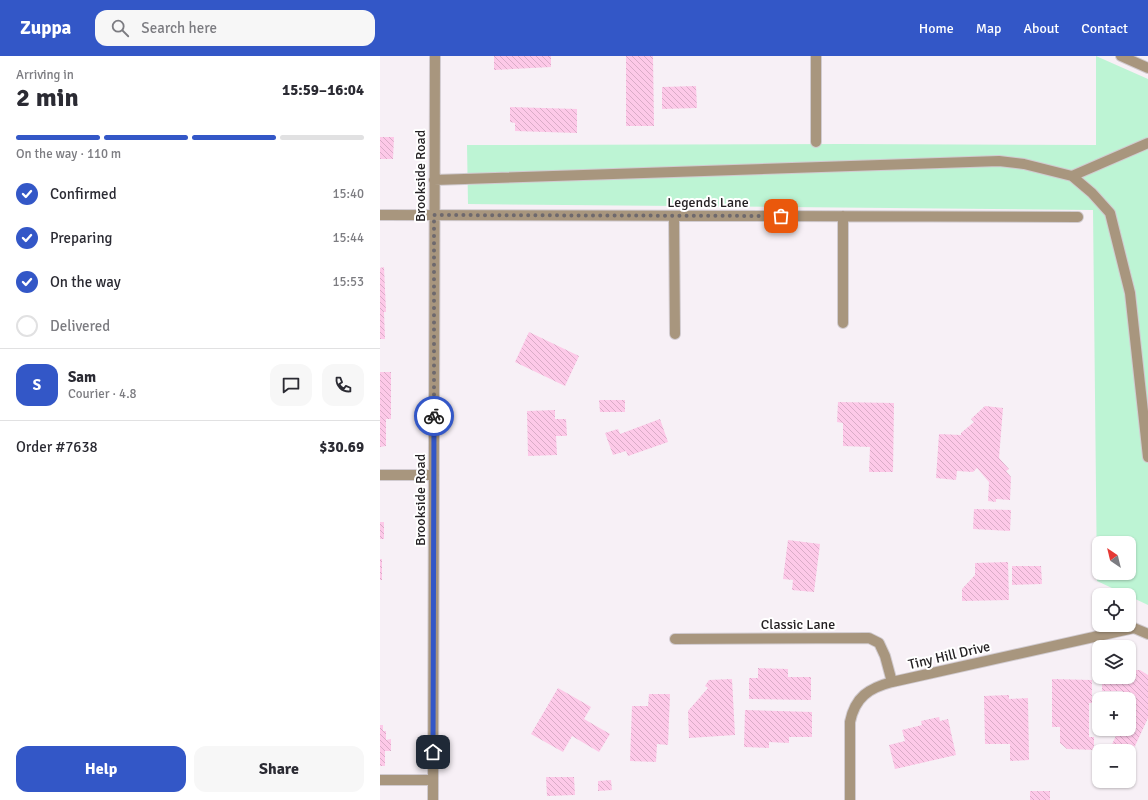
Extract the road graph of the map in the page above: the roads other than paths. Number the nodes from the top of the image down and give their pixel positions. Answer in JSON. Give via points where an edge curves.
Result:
{"nodes":[{"id":1,"x":434,"y":56,"type":"edge"},
{"id":2,"x":816,"y":56,"type":"edge"},
{"id":3,"x":1121,"y":56,"type":"edge"},
{"id":4,"x":1148,"y":68,"type":"edge"},
{"id":5,"x":816,"y":142,"type":"dead end"},
{"id":6,"x":1148,"y":143,"type":"edge"},
{"id":7,"x":1072,"y":176,"type":"junction"},
{"id":8,"x":434,"y":180,"type":"junction"},
{"id":9,"x":380,"y":215,"type":"edge"},
{"id":10,"x":434,"y":215,"type":"junction"},
{"id":11,"x":674,"y":216,"type":"junction"},
{"id":12,"x":843,"y":216,"type":"junction"},
{"id":13,"x":1078,"y":217,"type":"dead end"},
{"id":14,"x":843,"y":323,"type":"dead end"},
{"id":15,"x":675,"y":334,"type":"dead end"},
{"id":16,"x":1147,"y":438,"type":"edge"},
{"id":17,"x":1148,"y":457,"type":"edge"},
{"id":18,"x":380,"y":475,"type":"edge"},
{"id":19,"x":434,"y":475,"type":"junction"},
{"id":20,"x":1148,"y":634,"type":"edge"},
{"id":21,"x":675,"y":639,"type":"dead end"},
{"id":22,"x":892,"y":682,"type":"junction"},
{"id":23,"x":380,"y":780,"type":"edge"},
{"id":24,"x":433,"y":780,"type":"junction"},
{"id":25,"x":433,"y":800,"type":"edge"},
{"id":26,"x":850,"y":800,"type":"edge"}],
"edges":[{"from":1,"to":8,"type":"street","name":"Brookside Road"},
{"from":2,"to":5,"type":"street"},
{"from":3,"to":4,"type":"street"},
{"from":6,"to":7,"type":"street"},
{"from":7,"to":8,"type":"street","via":[[1024,164],[999,161]]},
{"from":7,"to":16,"type":"street","via":[[1110,213],[1130,293]]},
{"from":8,"to":10,"type":"street","name":"Brookside Road"},
{"from":9,"to":10,"type":"street","name":"Legends Lane"},
{"from":10,"to":11,"type":"street","name":"Legends Lane"},
{"from":10,"to":19,"type":"street","name":"Brookside Road"},
{"from":11,"to":12,"type":"street","name":"Legends Lane"},
{"from":11,"to":15,"type":"street"},
{"from":12,"to":13,"type":"street","name":"Legends Lane"},
{"from":12,"to":14,"type":"street"},
{"from":16,"to":17,"type":"street"},
{"from":18,"to":19,"type":"street"},
{"from":19,"to":24,"type":"street","name":"Brookside Road"},
{"from":20,"to":22,"type":"street","name":"Tiny Hill Drive","via":[[1134,628]]},
{"from":21,"to":22,"type":"street","name":"Classic Lane","via":[[869,638],[879,643]]},
{"from":22,"to":26,"type":"street","name":"Tiny Hill Drive","via":[[868,691],[852,710]]},
{"from":23,"to":24,"type":"street"},
{"from":24,"to":25,"type":"street","name":"Brookside Road"}]}
